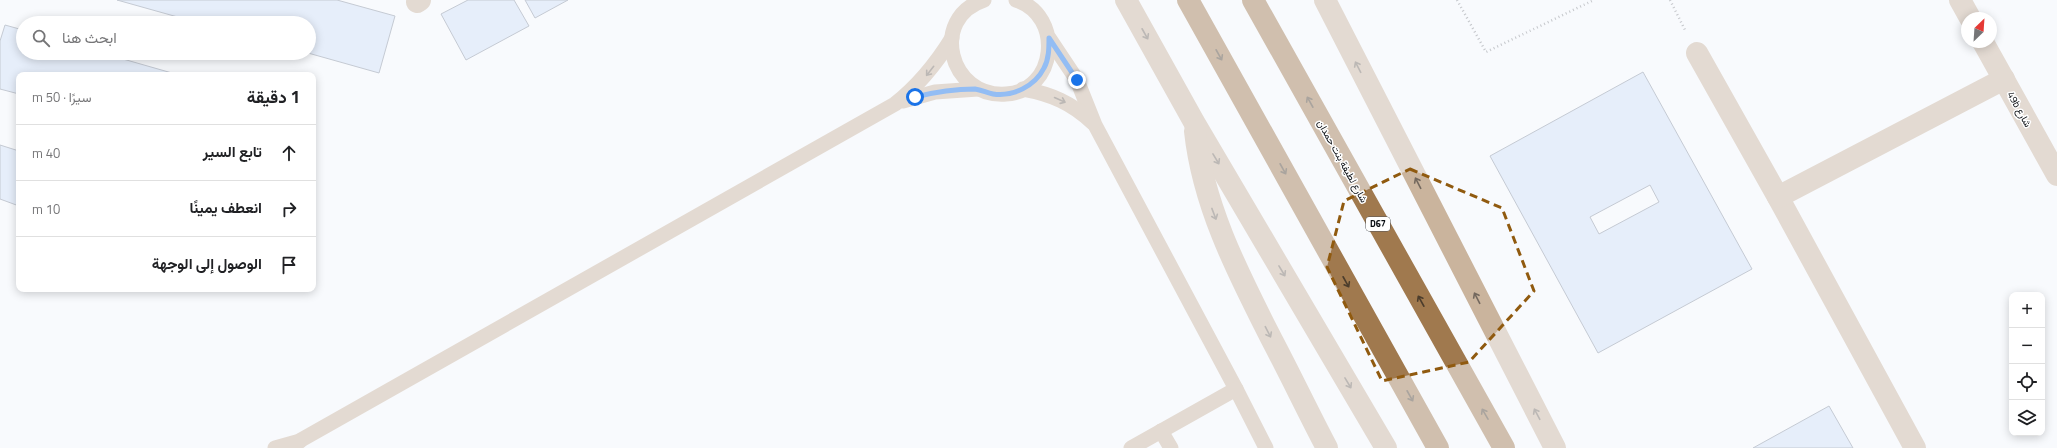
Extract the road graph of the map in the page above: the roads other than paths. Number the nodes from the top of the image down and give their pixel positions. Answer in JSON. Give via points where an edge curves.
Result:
{"nodes":[{"id":1,"x":984,"y":0,"type":"edge"},
{"id":2,"x":1016,"y":0,"type":"edge"},
{"id":3,"x":1126,"y":0,"type":"edge"},
{"id":4,"x":1188,"y":0,"type":"edge"},
{"id":5,"x":1253,"y":0,"type":"edge"},
{"id":6,"x":1325,"y":0,"type":"edge"},
{"id":7,"x":1960,"y":0,"type":"edge"},
{"id":8,"x":1967,"y":12,"type":"edge"},
{"id":9,"x":952,"y":38,"type":"junction"},
{"id":10,"x":1049,"y":38,"type":"junction"},
{"id":11,"x":1986,"y":48,"type":"edge"},
{"id":12,"x":1697,"y":53,"type":"road end"},
{"id":13,"x":2004,"y":79,"type":"junction"},
{"id":14,"x":978,"y":89,"type":"junction"},
{"id":15,"x":1023,"y":89,"type":"junction"},
{"id":16,"x":895,"y":104,"type":"junction"},
{"id":17,"x":1194,"y":122,"type":"junction"},
{"id":18,"x":1095,"y":125,"type":"junction"},
{"id":19,"x":2057,"y":175,"type":"edge"},
{"id":20,"x":1778,"y":197,"type":"junction"},
{"id":21,"x":1236,"y":389,"type":"junction"},
{"id":22,"x":1161,"y":431,"type":"junction"},
{"id":23,"x":299,"y":445,"type":"edge"},
{"id":24,"x":275,"y":448,"type":"edge"},
{"id":25,"x":1131,"y":448,"type":"edge"},
{"id":26,"x":1171,"y":448,"type":"edge"},
{"id":27,"x":1266,"y":448,"type":"edge"},
{"id":28,"x":1327,"y":448,"type":"edge"},
{"id":29,"x":1386,"y":448,"type":"edge"},
{"id":30,"x":1438,"y":448,"type":"edge"},
{"id":31,"x":1504,"y":448,"type":"edge"},
{"id":32,"x":1556,"y":448,"type":"edge"},
{"id":33,"x":1915,"y":448,"type":"edge"}],
"edges":[{"from":1,"to":9,"type":"lane","via":[[965,11],[956,24]]},
{"from":2,"to":10,"type":"lane","via":[[1035,11],[1044,24]]},
{"from":3,"to":17,"type":"street","one_way":true},
{"from":4,"to":30,"type":"main road","one_way":true},
{"from":31,"to":5,"type":"main road","name":"شارع لطيفة بنت حمدان","number":"D67","one_way":true},
{"from":32,"to":6,"type":"street","one_way":true},
{"from":7,"to":8,"type":"street"},
{"from":9,"to":14,"type":"lane","via":[[952,54],[956,68],[965,80]]},
{"from":9,"to":16,"type":"lane","one_way":true,"via":[[927,75]]},
{"from":10,"to":15,"type":"lane","via":[[1049,53],[1044,68],[1035,80]]},
{"from":10,"to":18,"type":"lane","via":[[1077,80]]},
{"from":11,"to":13,"type":"street","name":"49b شارع"},
{"from":12,"to":20,"type":"street"},
{"from":13,"to":19,"type":"street","name":"49b شارع"},
{"from":13,"to":20,"type":"street"},
{"from":14,"to":15,"type":"lane","via":[[993,94],[1008,94]]},
{"from":14,"to":16,"type":"lane","via":[[935,92]]},
{"from":15,"to":18,"type":"lane","one_way":true,"via":[[1061,99],[1080,110]]},
{"from":16,"to":23,"type":"lane"},
{"from":17,"to":28,"type":"street","one_way":true,"via":[[1203,181],[1223,237],[1245,288]]},
{"from":17,"to":29,"type":"street","one_way":true},
{"from":18,"to":21,"type":"lane"},
{"from":20,"to":33,"type":"street"},
{"from":21,"to":22,"type":"lane"},
{"from":21,"to":27,"type":"lane"},
{"from":22,"to":25,"type":"lane"},
{"from":22,"to":26,"type":"lane"},
{"from":23,"to":24,"type":"lane"}]}
